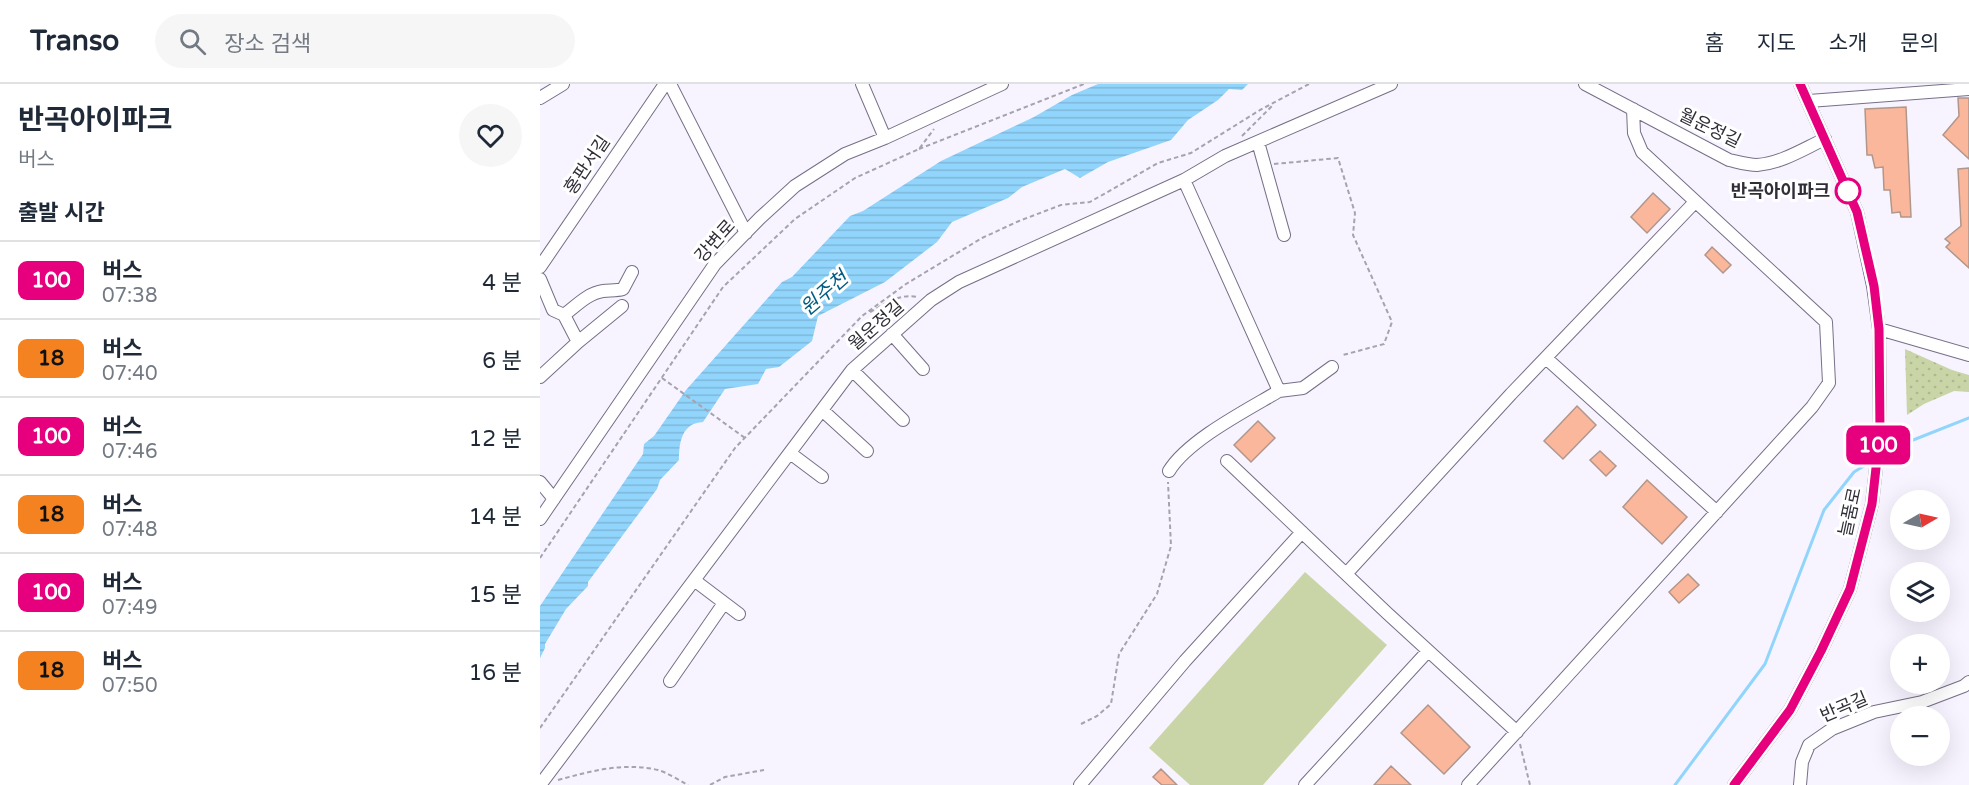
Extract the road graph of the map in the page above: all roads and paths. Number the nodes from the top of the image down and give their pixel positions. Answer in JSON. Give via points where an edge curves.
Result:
{"nodes":[{"id":1,"x":563,"y":84,"type":"edge"},
{"id":2,"x":665,"y":84,"type":"edge"},
{"id":3,"x":670,"y":84,"type":"edge"},
{"id":4,"x":862,"y":84,"type":"edge"},
{"id":5,"x":1002,"y":84,"type":"edge"},
{"id":6,"x":1084,"y":84,"type":"edge"},
{"id":7,"x":1309,"y":84,"type":"edge"},
{"id":8,"x":1391,"y":84,"type":"edge"},
{"id":9,"x":1585,"y":84,"type":"edge"},
{"id":10,"x":1800,"y":84,"type":"edge"},
{"id":11,"x":1933,"y":88,"type":"edge"},
{"id":12,"x":1969,"y":89,"type":"edge"},
{"id":13,"x":540,"y":99,"type":"edge"},
{"id":14,"x":1809,"y":101,"type":"junction"},
{"id":15,"x":1276,"y":102,"type":"junction"},
{"id":16,"x":1633,"y":109,"type":"junction"},
{"id":17,"x":937,"y":125,"type":"dead end"},
{"id":18,"x":885,"y":138,"type":"junction"},
{"id":19,"x":1825,"y":139,"type":"junction"},
{"id":20,"x":1239,"y":140,"type":"dead end"},
{"id":21,"x":1258,"y":142,"type":"junction"},
{"id":22,"x":919,"y":149,"type":"junction"},
{"id":23,"x":1265,"y":164,"type":"junction"},
{"id":24,"x":1184,"y":180,"type":"junction"},
{"id":25,"x":1695,"y":202,"type":"junction"},
{"id":26,"x":746,"y":233,"type":"junction"},
{"id":27,"x":1284,"y":235,"type":"dead end"},
{"id":28,"x":542,"y":263,"type":"edge"},
{"id":29,"x":632,"y":272,"type":"dead end"},
{"id":30,"x":540,"y":277,"type":"edge"},
{"id":31,"x":931,"y":300,"type":"junction"},
{"id":32,"x":622,"y":306,"type":"dead end"},
{"id":33,"x":564,"y":315,"type":"junction"},
{"id":34,"x":862,"y":316,"type":"junction"},
{"id":35,"x":1879,"y":329,"type":"junction"},
{"id":36,"x":892,"y":334,"type":"junction"},
{"id":37,"x":578,"y":342,"type":"junction"},
{"id":38,"x":1342,"y":355,"type":"dead end"},
{"id":39,"x":1969,"y":355,"type":"edge"},
{"id":40,"x":1547,"y":359,"type":"junction"},
{"id":41,"x":1332,"y":368,"type":"dead end"},
{"id":42,"x":923,"y":369,"type":"dead end"},
{"id":43,"x":852,"y":370,"type":"junction"},
{"id":44,"x":540,"y":377,"type":"edge"},
{"id":45,"x":661,"y":377,"type":"junction"},
{"id":46,"x":1279,"y":391,"type":"junction"},
{"id":47,"x":822,"y":410,"type":"junction"},
{"id":48,"x":903,"y":420,"type":"dead end"},
{"id":49,"x":745,"y":438,"type":"junction"},
{"id":50,"x":867,"y":451,"type":"dead end"},
{"id":51,"x":790,"y":453,"type":"junction"},
{"id":52,"x":1227,"y":461,"type":"dead end"},
{"id":53,"x":1169,"y":471,"type":"joint"},
{"id":54,"x":822,"y":477,"type":"dead end"},
{"id":55,"x":540,"y":482,"type":"edge"},
{"id":56,"x":554,"y":499,"type":"junction"},
{"id":57,"x":1717,"y":512,"type":"junction"},
{"id":58,"x":540,"y":519,"type":"edge"},
{"id":59,"x":1302,"y":532,"type":"junction"},
{"id":60,"x":540,"y":558,"type":"edge"},
{"id":61,"x":1346,"y":574,"type":"junction"},
{"id":62,"x":694,"y":580,"type":"junction"},
{"id":63,"x":724,"y":603,"type":"junction"},
{"id":64,"x":739,"y":614,"type":"dead end"},
{"id":65,"x":1428,"y":651,"type":"junction"},
{"id":66,"x":670,"y":681,"type":"dead end"},
{"id":67,"x":1969,"y":682,"type":"edge"},
{"id":68,"x":1081,"y":724,"type":"dead end"},
{"id":69,"x":540,"y":728,"type":"edge"},
{"id":70,"x":1517,"y":732,"type":"junction"},
{"id":71,"x":764,"y":770,"type":"dead end"},
{"id":72,"x":546,"y":783,"type":"edge"},
{"id":73,"x":688,"y":785,"type":"edge"},
{"id":74,"x":710,"y":785,"type":"edge"},
{"id":75,"x":1080,"y":785,"type":"edge"},
{"id":76,"x":1305,"y":785,"type":"edge"},
{"id":77,"x":1468,"y":785,"type":"edge"},
{"id":78,"x":1530,"y":785,"type":"edge"},
{"id":79,"x":1734,"y":785,"type":"edge"},
{"id":80,"x":1800,"y":785,"type":"edge"}],
"edges":[{"from":1,"to":13,"type":"street"},
{"from":2,"to":28,"type":"street","name":"홍판서길"},
{"from":3,"to":26,"type":"street"},
{"from":4,"to":18,"type":"street"},
{"from":5,"to":18,"type":"street","name":"강변로"},
{"from":6,"to":22,"type":"path"},
{"from":7,"to":15,"type":"path"},
{"from":8,"to":21,"type":"street","name":"월운정길"},
{"from":9,"to":16,"type":"street","name":"월운정길"},
{"from":10,"to":14,"type":"street","name":"늘품로"},
{"from":11,"to":12,"type":"street"},
{"from":11,"to":14,"type":"street"},
{"from":14,"to":19,"type":"street","name":"늘품로"},
{"from":15,"to":20,"type":"path"},
{"from":15,"to":34,"type":"path","via":[[1191,153],[1158,163],[1090,202],[1061,205],[982,238]]},
{"from":16,"to":19,"type":"street","name":"월운정길","via":[[1729,160],[1755,165],[1782,160]]},
{"from":16,"to":25,"type":"street","via":[[1634,133],[1642,152]]},
{"from":17,"to":22,"type":"path"},
{"from":18,"to":26,"type":"street","name":"강변로","via":[[845,154],[795,186]]},
{"from":19,"to":35,"type":"street","name":"늘품로","via":[[1857,212],[1874,286]]},
{"from":21,"to":23,"type":"street"},
{"from":21,"to":24,"type":"street","name":"월운정길"},
{"from":22,"to":45,"type":"path","via":[[855,178],[795,219],[723,287]]},
{"from":23,"to":27,"type":"street"},
{"from":23,"to":38,"type":"path","via":[[1338,158],[1355,213],[1353,235],[1392,322],[1384,344]]},
{"from":24,"to":31,"type":"street","name":"월운정길","via":[[959,282]]},
{"from":24,"to":46,"type":"street"},
{"from":25,"to":40,"type":"street"},
{"from":25,"to":57,"type":"street","via":[[1826,322],[1829,383]]},
{"from":26,"to":56,"type":"street","name":"강변로","via":[[716,264]]},
{"from":28,"to":30,"type":"street","name":"홍판서길"},
{"from":29,"to":33,"type":"street","via":[[623,289],[592,295]]},
{"from":30,"to":33,"type":"street","via":[[553,310]]},
{"from":31,"to":34,"type":"path","via":[[908,295]]},
{"from":31,"to":36,"type":"street","name":"월운정길"},
{"from":32,"to":37,"type":"street"},
{"from":33,"to":37,"type":"street"},
{"from":34,"to":49,"type":"path"},
{"from":35,"to":39,"type":"street"},
{"from":35,"to":79,"type":"street","name":"늘품로","via":[[1880,432],[1872,504],[1850,589],[1790,710]]},
{"from":36,"to":42,"type":"street"},
{"from":36,"to":43,"type":"street","name":"월운정길"},
{"from":37,"to":44,"type":"street"},
{"from":40,"to":57,"type":"street"},
{"from":40,"to":61,"type":"street"},
{"from":41,"to":46,"type":"street","via":[[1302,388]]},
{"from":43,"to":47,"type":"street","name":"월운정길"},
{"from":43,"to":48,"type":"street"},
{"from":45,"to":49,"type":"path"},
{"from":45,"to":60,"type":"path"},
{"from":46,"to":53,"type":"street","via":[[1191,448]]},
{"from":47,"to":50,"type":"street"},
{"from":47,"to":51,"type":"street","name":"월운정길"},
{"from":49,"to":69,"type":"path"},
{"from":51,"to":54,"type":"street"},
{"from":51,"to":62,"type":"street","name":"월운정길"},
{"from":52,"to":59,"type":"street"},
{"from":53,"to":68,"type":"path","via":[[1171,546],[1157,594],[1119,654],[1111,704]]},
{"from":55,"to":56,"type":"street"},
{"from":56,"to":58,"type":"street","name":"강변로"},
{"from":57,"to":70,"type":"street"},
{"from":59,"to":61,"type":"street"},
{"from":59,"to":75,"type":"street"},
{"from":61,"to":65,"type":"street"},
{"from":62,"to":63,"type":"street"},
{"from":62,"to":72,"type":"street","name":"월운정길"},
{"from":63,"to":64,"type":"street"},
{"from":63,"to":66,"type":"street"},
{"from":65,"to":70,"type":"street"},
{"from":65,"to":76,"type":"street"},
{"from":67,"to":80,"type":"street","name":"반곡길","via":[[1922,702],[1875,712],[1832,729],[1809,745],[1802,762]]},
{"from":70,"to":77,"type":"street"},
{"from":70,"to":78,"type":"path"},
{"from":71,"to":74,"type":"path","via":[[725,777]]},
{"from":72,"to":73,"type":"path","via":[[623,767],[660,771]]}]}
